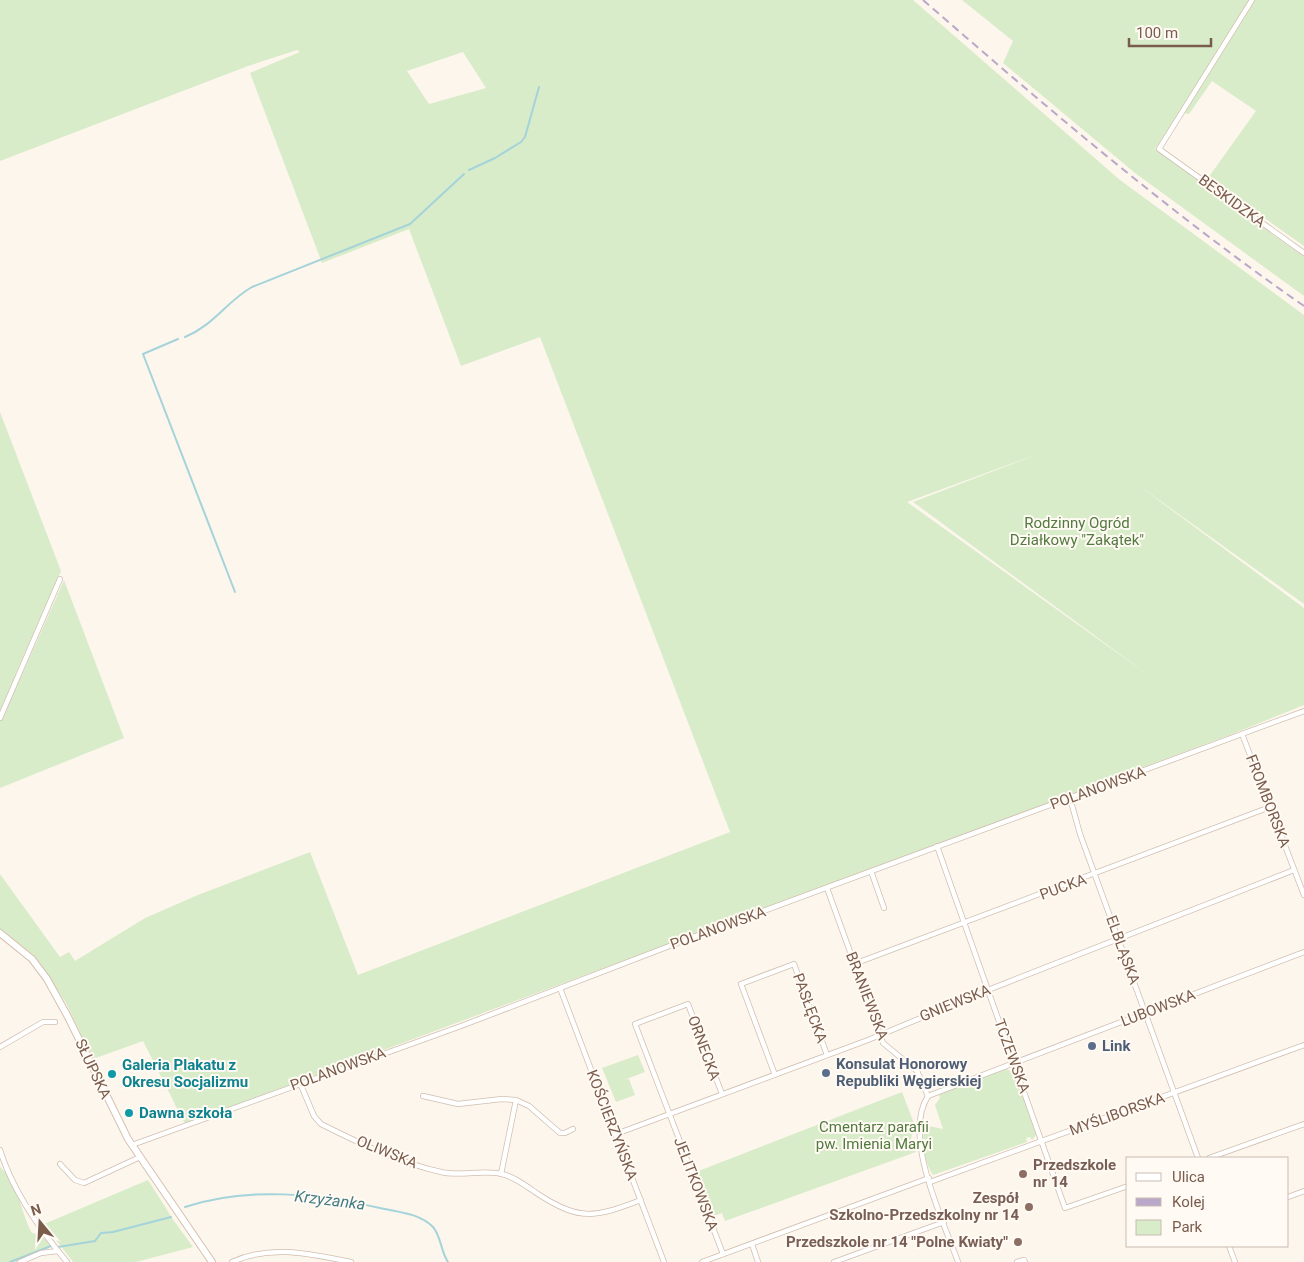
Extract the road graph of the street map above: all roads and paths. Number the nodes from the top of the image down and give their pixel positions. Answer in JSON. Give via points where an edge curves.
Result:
{"nodes":[{"id":1,"x":1252,"y":0,"type":"edge"},
{"id":2,"x":1304,"y":253,"type":"edge"},
{"id":3,"x":60,"y":579,"type":"dead end"},
{"id":4,"x":1304,"y":711,"type":"edge"},
{"id":5,"x":0,"y":718,"type":"edge"},
{"id":6,"x":1242,"y":734,"type":"junction"},
{"id":7,"x":1070,"y":798,"type":"junction"},
{"id":8,"x":1270,"y":807,"type":"junction"},
{"id":9,"x":937,"y":846,"type":"junction"},
{"id":10,"x":1294,"y":870,"type":"junction"},
{"id":11,"x":871,"y":871,"type":"junction"},
{"id":12,"x":1096,"y":875,"type":"junction"},
{"id":13,"x":827,"y":888,"type":"junction"},
{"id":14,"x":1304,"y":895,"type":"edge"},
{"id":15,"x":884,"y":908,"type":"dead end"},
{"id":16,"x":964,"y":923,"type":"junction"},
{"id":17,"x":0,"y":933,"type":"edge"},
{"id":18,"x":1118,"y":938,"type":"junction"},
{"id":19,"x":1304,"y":952,"type":"edge"},
{"id":20,"x":854,"y":964,"type":"junction"},
{"id":21,"x":560,"y":988,"type":"junction"},
{"id":22,"x":988,"y":990,"type":"junction"},
{"id":23,"x":1146,"y":1013,"type":"junction"},
{"id":24,"x":55,"y":1022,"type":"dead end"},
{"id":25,"x":879,"y":1035,"type":"junction"},
{"id":26,"x":1304,"y":1046,"type":"edge"},
{"id":27,"x":0,"y":1047,"type":"edge"},
{"id":28,"x":827,"y":1055,"type":"junction"},
{"id":29,"x":1014,"y":1064,"type":"junction"},
{"id":30,"x":774,"y":1075,"type":"junction"},
{"id":31,"x":300,"y":1083,"type":"junction"},
{"id":32,"x":1175,"y":1093,"type":"junction"},
{"id":33,"x":722,"y":1094,"type":"junction"},
{"id":34,"x":423,"y":1096,"type":"dead end"},
{"id":35,"x":928,"y":1096,"type":"junction"},
{"id":36,"x":516,"y":1100,"type":"junction"},
{"id":37,"x":668,"y":1114,"type":"junction"},
{"id":38,"x":1304,"y":1124,"type":"edge"},
{"id":39,"x":574,"y":1129,"type":"dead end"},
{"id":40,"x":616,"y":1134,"type":"junction"},
{"id":41,"x":1042,"y":1141,"type":"junction"},
{"id":42,"x":132,"y":1145,"type":"junction"},
{"id":43,"x":0,"y":1150,"type":"edge"},
{"id":44,"x":140,"y":1157,"type":"junction"},
{"id":45,"x":1198,"y":1157,"type":"edge"},
{"id":46,"x":1212,"y":1157,"type":"edge"},
{"id":47,"x":2,"y":1159,"type":"edge"},
{"id":48,"x":60,"y":1164,"type":"dead end"},
{"id":49,"x":500,"y":1174,"type":"junction"},
{"id":50,"x":930,"y":1180,"type":"junction"},
{"id":51,"x":1126,"y":1187,"type":"edge"},
{"id":52,"x":1304,"y":1191,"type":"edge"},
{"id":53,"x":1289,"y":1197,"type":"edge"},
{"id":54,"x":641,"y":1200,"type":"junction"},
{"id":55,"x":944,"y":1222,"type":"junction"},
{"id":56,"x":752,"y":1244,"type":"junction"},
{"id":57,"x":1229,"y":1247,"type":"edge"},
{"id":58,"x":58,"y":1252,"type":"junction"},
{"id":59,"x":723,"y":1254,"type":"junction"},
{"id":60,"x":1024,"y":1261,"type":"edge"},
{"id":61,"x":20,"y":1262,"type":"edge"},
{"id":62,"x":67,"y":1262,"type":"edge"},
{"id":63,"x":212,"y":1262,"type":"edge"},
{"id":64,"x":232,"y":1262,"type":"edge"},
{"id":65,"x":351,"y":1262,"type":"edge"},
{"id":66,"x":664,"y":1262,"type":"edge"},
{"id":67,"x":702,"y":1262,"type":"edge"},
{"id":68,"x":758,"y":1262,"type":"edge"},
{"id":69,"x":834,"y":1262,"type":"edge"},
{"id":70,"x":958,"y":1262,"type":"edge"},
{"id":71,"x":1018,"y":1262,"type":"edge"},
{"id":72,"x":1235,"y":1262,"type":"edge"}],
"edges":[{"from":1,"to":2,"type":"street","name":"BESKIDZKA","via":[[1159,149]]},
{"from":3,"to":5,"type":"street"},
{"from":4,"to":6,"type":"street","name":"POLANOWSKA"},
{"from":6,"to":7,"type":"street","name":"POLANOWSKA"},
{"from":6,"to":8,"type":"street","name":"FROMBORSKA"},
{"from":7,"to":9,"type":"street","name":"POLANOWSKA"},
{"from":7,"to":12,"type":"street","name":"ELBLĄSKA"},
{"from":8,"to":10,"type":"street","name":"FROMBORSKA"},
{"from":8,"to":12,"type":"street","name":"PUCKA"},
{"from":9,"to":11,"type":"street","name":"POLANOWSKA"},
{"from":9,"to":16,"type":"street","name":"TCZEWSKA"},
{"from":10,"to":14,"type":"street","name":"FROMBORSKA"},
{"from":10,"to":18,"type":"street","name":"GNIEWSKA"},
{"from":11,"to":13,"type":"street","name":"POLANOWSKA"},
{"from":11,"to":15,"type":"street"},
{"from":12,"to":16,"type":"street","name":"PUCKA"},
{"from":12,"to":18,"type":"street","name":"ELBLĄSKA"},
{"from":13,"to":20,"type":"street","name":"BRANIEWSKA"},
{"from":13,"to":21,"type":"street","name":"POLANOWSKA"},
{"from":16,"to":20,"type":"street","name":"PUCKA"},
{"from":16,"to":22,"type":"street","name":"TCZEWSKA"},
{"from":17,"to":42,"type":"street","name":"SŁUPSKA","via":[[32,959],[47,979]]},
{"from":18,"to":22,"type":"street","name":"GNIEWSKA"},
{"from":18,"to":23,"type":"street","name":"ELBLĄSKA"},
{"from":19,"to":23,"type":"street","name":"LUBOWSKA"},
{"from":20,"to":25,"type":"street","name":"BRANIEWSKA"},
{"from":21,"to":31,"type":"street","name":"POLANOWSKA"},
{"from":21,"to":40,"type":"street","name":"KOŚCIERZYŃSKA"},
{"from":22,"to":25,"type":"street","name":"GNIEWSKA"},
{"from":22,"to":29,"type":"street","name":"TCZEWSKA"},
{"from":23,"to":29,"type":"street","name":"LUBOWSKA"},
{"from":23,"to":32,"type":"street","name":"ELBLĄSKA"},
{"from":24,"to":27,"type":"street","via":[[43,1022]]},
{"from":25,"to":28,"type":"street","name":"GNIEWSKA"},
{"from":25,"to":35,"type":"street","name":"BRANIEWSKA","via":[[883,1043],[917,1071]]},
{"from":26,"to":32,"type":"street","name":"MYŚLIBORSKA"},
{"from":28,"to":30,"type":"street","name":"GNIEWSKA"},
{"from":28,"to":30,"type":"street","name":"PASŁĘCKA","via":[[794,964],[741,984]]},
{"from":29,"to":35,"type":"street","name":"LUBOWSKA"},
{"from":29,"to":41,"type":"street","name":"TCZEWSKA"},
{"from":30,"to":33,"type":"street","name":"GNIEWSKA"},
{"from":31,"to":42,"type":"street","name":"POLANOWSKA"},
{"from":31,"to":49,"type":"street","name":"OLIWSKA","via":[[317,1120],[346,1136],[441,1172]]},
{"from":32,"to":41,"type":"street","name":"MYŚLIBORSKA"},
{"from":32,"to":45,"type":"street","name":"ELBLĄSKA"},
{"from":33,"to":37,"type":"street","name":"GNIEWSKA"},
{"from":33,"to":37,"type":"street","name":"ORNECKA","via":[[688,1004],[679,1007],[635,1024]]},
{"from":34,"to":36,"type":"street","via":[[458,1104]]},
{"from":35,"to":50,"type":"street","via":[[921,1112],[919,1135]]},
{"from":36,"to":39,"type":"street","via":[[529,1106],[560,1133]]},
{"from":36,"to":49,"type":"street"},
{"from":37,"to":40,"type":"street","name":"GNIEWSKA"},
{"from":37,"to":59,"type":"street","name":"JELITKOWSKA"},
{"from":38,"to":46,"type":"street"},
{"from":40,"to":54,"type":"street","name":"KOŚCIERZYŃSKA"},
{"from":41,"to":50,"type":"street","name":"MYŚLIBORSKA"},
{"from":41,"to":51,"type":"street","name":"TCZEWSKA","via":[[1066,1208]]},
{"from":42,"to":44,"type":"street","name":"SŁUPSKA"},
{"from":43,"to":47,"type":"street"},
{"from":44,"to":48,"type":"street","via":[[84,1183],[75,1180]]},
{"from":44,"to":63,"type":"street","name":"SŁUPSKA"},
{"from":47,"to":58,"type":"street","via":[[35,1220]]},
{"from":49,"to":54,"type":"street","name":"OLIWSKA","via":[[517,1180],[570,1211],[606,1214]]},
{"from":50,"to":55,"type":"street"},
{"from":50,"to":56,"type":"street","name":"MYŚLIBORSKA"},
{"from":52,"to":53,"type":"street"},
{"from":54,"to":66,"type":"street","name":"KOŚCIERZYŃSKA"},
{"from":55,"to":69,"type":"street"},
{"from":55,"to":70,"type":"street"},
{"from":56,"to":59,"type":"street","name":"MYŚLIBORSKA"},
{"from":56,"to":68,"type":"street"},
{"from":57,"to":72,"type":"street"},
{"from":58,"to":61,"type":"street","via":[[41,1253]]},
{"from":58,"to":62,"type":"street"},
{"from":59,"to":67,"type":"street","name":"MYŚLIBORSKA"},
{"from":60,"to":71,"type":"street"},
{"from":64,"to":65,"type":"street","via":[[245,1256],[280,1250]]}]}
